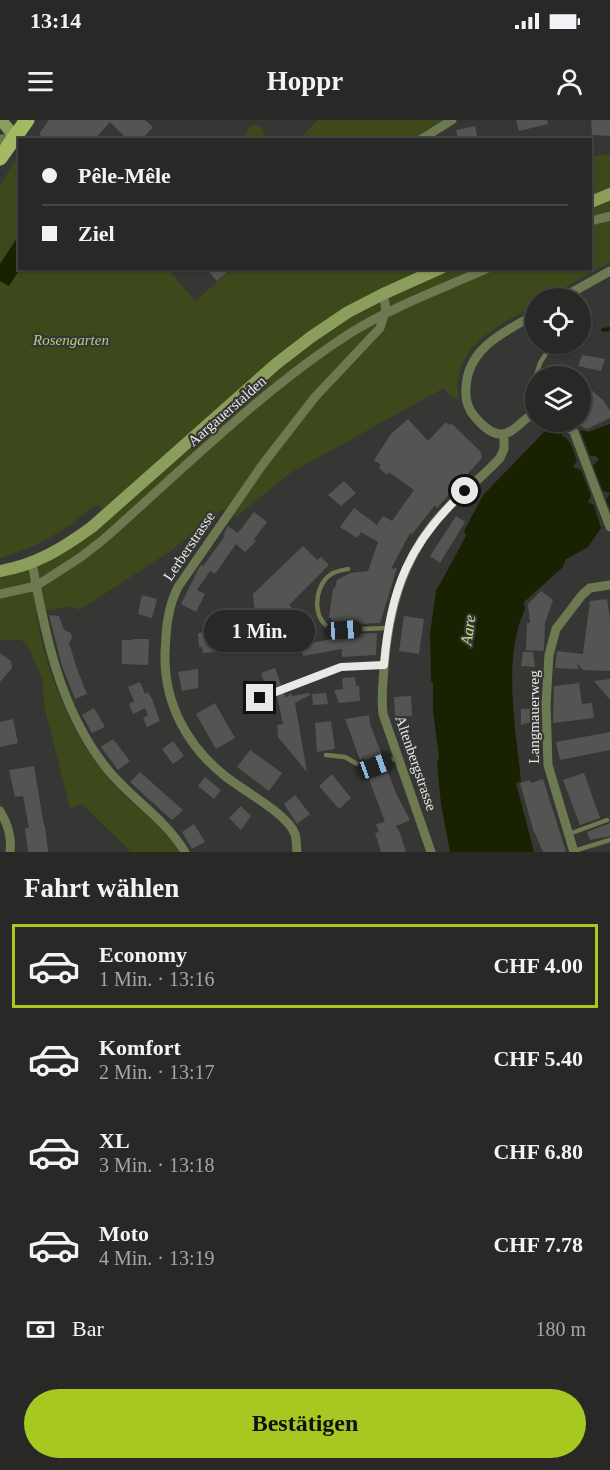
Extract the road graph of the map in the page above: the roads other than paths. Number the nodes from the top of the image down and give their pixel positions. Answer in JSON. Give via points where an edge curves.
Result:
{"nodes":[{"id":1,"x":1,"y":120,"type":"edge"},
{"id":2,"x":27,"y":120,"type":"edge"},
{"id":3,"x":452,"y":120,"type":"edge"},
{"id":4,"x":423,"y":138,"type":"edge"},
{"id":5,"x":12,"y":140,"type":"edge"},
{"id":6,"x":0,"y":158,"type":"edge"},
{"id":7,"x":610,"y":194,"type":"edge"},
{"id":8,"x":592,"y":202,"type":"edge"},
{"id":9,"x":610,"y":216,"type":"edge"},
{"id":10,"x":592,"y":221,"type":"edge"},
{"id":11,"x":437,"y":270,"type":"edge"},
{"id":12,"x":484,"y":270,"type":"edge"},
{"id":13,"x":610,"y":271,"type":"edge"},
{"id":14,"x":580,"y":288,"type":"edge"},
{"id":15,"x":383,"y":294,"type":"junction"},
{"id":16,"x":386,"y":314,"type":"junction"},
{"id":17,"x":525,"y":320,"type":"edge"},
{"id":18,"x":525,"y":420,"type":"edge"},
{"id":19,"x":574,"y":432,"type":"edge"},
{"id":20,"x":504,"y":434,"type":"junction"},
{"id":21,"x":610,"y":526,"type":"edge"},
{"id":22,"x":32,"y":563,"type":"junction"},
{"id":23,"x":348,"y":569,"type":"dead end"},
{"id":24,"x":0,"y":571,"type":"edge"},
{"id":25,"x":610,"y":585,"type":"edge"},
{"id":26,"x":36,"y":586,"type":"junction"},
{"id":27,"x":0,"y":594,"type":"edge"},
{"id":28,"x":388,"y":628,"type":"junction"},
{"id":29,"x":384,"y":665,"type":"junction"},
{"id":30,"x":260,"y":698,"type":"dead end"},
{"id":31,"x":326,"y":755,"type":"dead end"},
{"id":32,"x":397,"y":758,"type":"junction"},
{"id":33,"x":0,"y":811,"type":"edge"},
{"id":34,"x":607,"y":820,"type":"dead end"},
{"id":35,"x":569,"y":834,"type":"junction"},
{"id":36,"x":610,"y":840,"type":"edge"},
{"id":37,"x":574,"y":851,"type":"edge"},
{"id":38,"x":10,"y":852,"type":"edge"},
{"id":39,"x":185,"y":852,"type":"edge"},
{"id":40,"x":297,"y":852,"type":"edge"},
{"id":41,"x":431,"y":852,"type":"edge"}],
"edges":[{"from":1,"to":5,"type":"main road"},
{"from":2,"to":5,"type":"main road"},
{"from":3,"to":4,"type":"street"},
{"from":5,"to":6,"type":"main road"},
{"from":7,"to":8,"type":"main road"},
{"from":9,"to":10,"type":"street"},
{"from":11,"to":15,"type":"main road","name":"Aargauerstalden"},
{"from":12,"to":16,"type":"street","name":"Aargauerstalden"},
{"from":13,"to":14,"type":"street"},
{"from":15,"to":16,"type":"street"},
{"from":15,"to":22,"type":"main road","name":"Aargauerstalden","via":[[311,337],[92,527]]},
{"from":16,"to":26,"type":"street","name":"Aargauerstalden","via":[[319,353],[104,539]]},
{"from":16,"to":40,"type":"street","name":"Lerberstrasse","via":[[380,328],[325,385],[263,464],[183,578],[166,623],[166,683],[183,727],[211,764],[284,819],[295,833]]},
{"from":17,"to":20,"type":"street","via":[[485,346],[467,375],[466,398],[472,413],[487,429]]},
{"from":18,"to":20,"type":"street"},
{"from":19,"to":21,"type":"street"},
{"from":20,"to":28,"type":"street","name":"Altenbergstrasse","via":[[500,458],[434,522],[415,550],[400,581]]},
{"from":22,"to":24,"type":"main road","name":"Aargauerstalden"},
{"from":22,"to":26,"type":"street"},
{"from":23,"to":28,"type":"lane","via":[[330,575],[320,588],[318,609],[323,623],[336,630]]},
{"from":25,"to":35,"type":"street","name":"Langmauerweg","via":[[590,588],[582,595],[559,626],[550,651],[546,704],[548,765]]},
{"from":26,"to":27,"type":"street","name":"Aargauerstalden"},
{"from":26,"to":39,"type":"street","via":[[58,675],[87,739],[108,770],[166,826]]},
{"from":28,"to":29,"type":"street","name":"Altenbergstrasse"},
{"from":29,"to":30,"type":"lane","via":[[341,667]]},
{"from":29,"to":32,"type":"street","name":"Altenbergstrasse","via":[[383,714]]},
{"from":31,"to":32,"type":"lane","via":[[345,757],[370,767]]},
{"from":32,"to":41,"type":"street","name":"Altenbergstrasse"},
{"from":33,"to":38,"type":"street","via":[[12,842]]},
{"from":34,"to":35,"type":"lane"},
{"from":35,"to":37,"type":"street","name":"Langmauerweg"},
{"from":36,"to":37,"type":"lane"}]}
